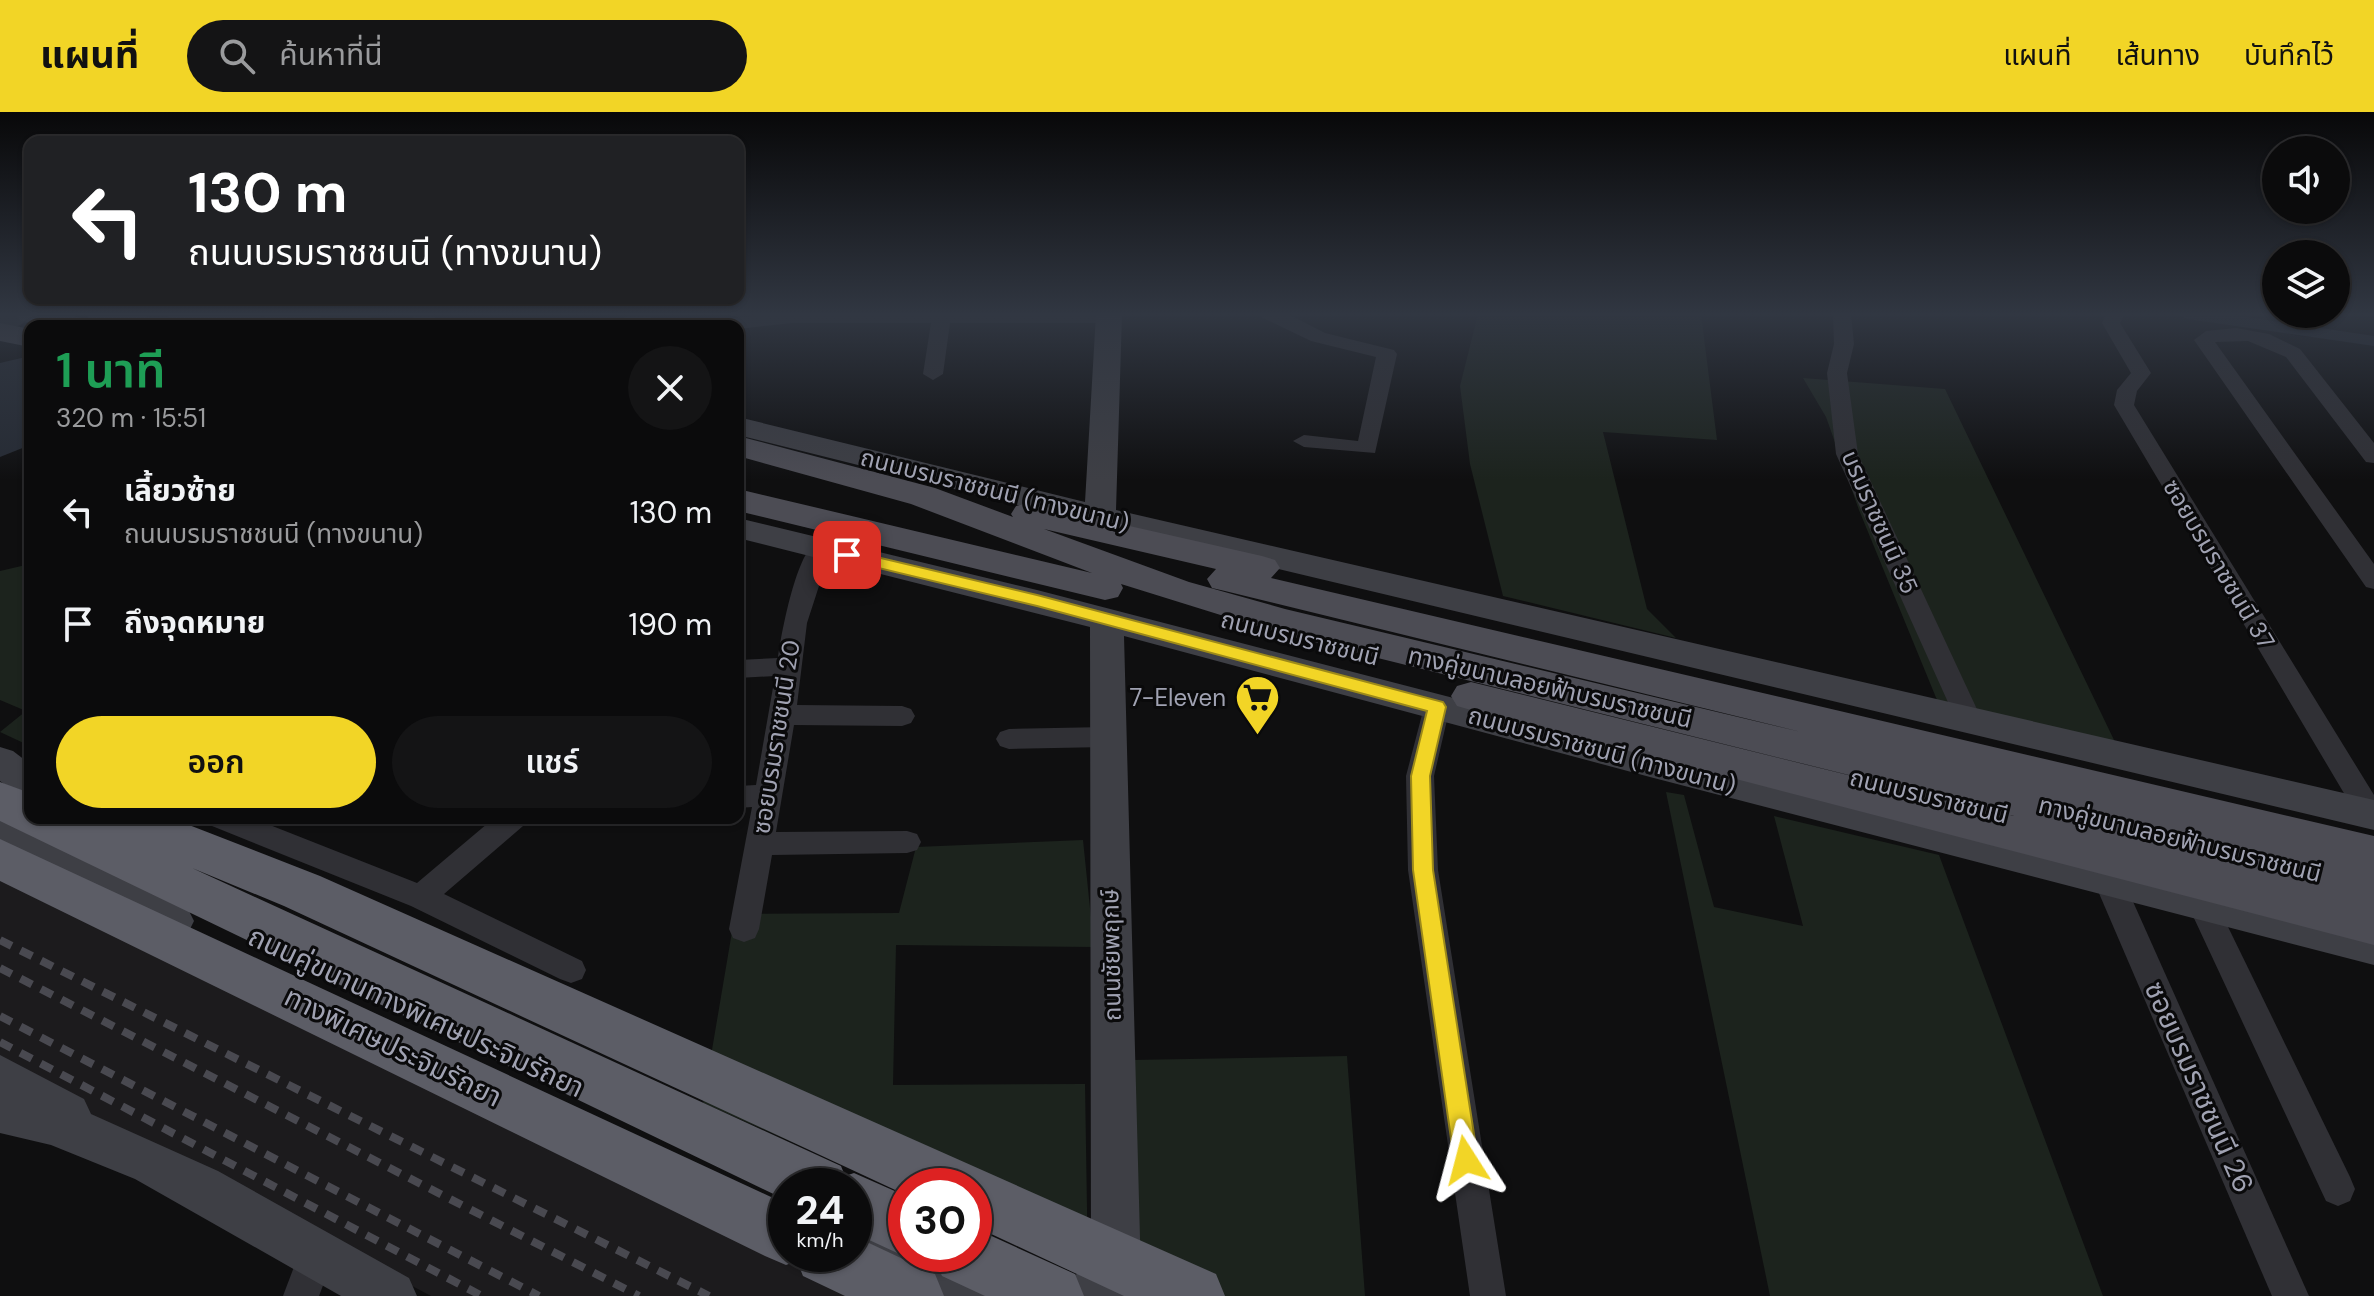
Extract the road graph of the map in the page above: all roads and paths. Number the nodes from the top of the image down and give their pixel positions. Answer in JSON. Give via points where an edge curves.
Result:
{"nodes":[{"id":1,"x":934,"y":369,"type":"edge"},
{"id":2,"x":1107,"y":369,"type":"edge"},
{"id":3,"x":1386,"y":369,"type":"edge"},
{"id":4,"x":1838,"y":369,"type":"edge"},
{"id":5,"x":2139,"y":369,"type":"edge"},
{"id":6,"x":2225,"y":369,"type":"edge"},
{"id":7,"x":2306,"y":369,"type":"edge"},
{"id":8,"x":933,"y":374,"type":"dead end"},
{"id":9,"x":744,"y":429,"type":"edge"},
{"id":10,"x":744,"y":430,"type":"edge"},
{"id":11,"x":1304,"y":441,"type":"dead end"},
{"id":12,"x":744,"y":448,"type":"edge"},
{"id":13,"x":2374,"y":457,"type":"edge"},
{"id":14,"x":744,"y":468,"type":"edge"},
{"id":15,"x":927,"y":473,"type":"junction"},
{"id":16,"x":791,"y":495,"type":"junction"},
{"id":17,"x":744,"y":499,"type":"edge"},
{"id":18,"x":1028,"y":514,"type":"junction"},
{"id":19,"x":1100,"y":516,"type":"junction"},
{"id":20,"x":744,"y":530,"type":"edge"},
{"id":21,"x":819,"y":549,"type":"junction"},
{"id":22,"x":2374,"y":581,"type":"edge"},
{"id":23,"x":1176,"y":591,"type":"junction"},
{"id":24,"x":1037,"y":601,"type":"junction"},
{"id":25,"x":1107,"y":619,"type":"junction"},
{"id":26,"x":788,"y":666,"type":"junction"},
{"id":27,"x":744,"y":669,"type":"edge"},
{"id":28,"x":1437,"y":707,"type":"junction"},
{"id":29,"x":782,"y":715,"type":"junction"},
{"id":30,"x":902,"y":716,"type":"dead end"},
{"id":31,"x":1969,"y":720,"type":"junction"},
{"id":32,"x":1106,"y":737,"type":"junction"},
{"id":33,"x":1009,"y":739,"type":"dead end"},
{"id":34,"x":1825,"y":742,"type":"junction"},
{"id":35,"x":0,"y":761,"type":"edge"},
{"id":36,"x":0,"y":777,"type":"edge"},
{"id":37,"x":24,"y":781,"type":"edge"},
{"id":38,"x":24,"y":784,"type":"edge"},
{"id":39,"x":0,"y":788,"type":"edge"},
{"id":40,"x":768,"y":795,"type":"junction"},
{"id":41,"x":744,"y":797,"type":"edge"},
{"id":42,"x":0,"y":800,"type":"edge"},
{"id":43,"x":24,"y":803,"type":"edge"},
{"id":44,"x":24,"y":811,"type":"edge"},
{"id":45,"x":2373,"y":821,"type":"edge"},
{"id":46,"x":51,"y":824,"type":"edge"},
{"id":47,"x":55,"y":824,"type":"edge"},
{"id":48,"x":79,"y":824,"type":"edge"},
{"id":49,"x":135,"y":824,"type":"edge"},
{"id":50,"x":237,"y":824,"type":"edge"},
{"id":51,"x":506,"y":824,"type":"edge"},
{"id":52,"x":0,"y":831,"type":"edge"},
{"id":53,"x":907,"y":842,"type":"dead end"},
{"id":54,"x":759,"y":844,"type":"junction"},
{"id":55,"x":2374,"y":854,"type":"edge"},
{"id":56,"x":0,"y":859,"type":"edge"},
{"id":57,"x":2374,"y":863,"type":"edge"},
{"id":58,"x":2107,"y":877,"type":"junction"},
{"id":59,"x":2374,"y":887,"type":"edge"},
{"id":60,"x":421,"y":897,"type":"junction"},
{"id":61,"x":174,"y":901,"type":"junction"},
{"id":62,"x":2201,"y":901,"type":"junction"},
{"id":63,"x":2374,"y":907,"type":"edge"},
{"id":64,"x":2374,"y":925,"type":"edge"},
{"id":65,"x":744,"y":929,"type":"dead end"},
{"id":66,"x":2374,"y":947,"type":"edge"},
{"id":67,"x":571,"y":970,"type":"dead end"},
{"id":68,"x":0,"y":1076,"type":"edge"},
{"id":69,"x":8,"y":1109,"type":"edge"},
{"id":70,"x":142,"y":1156,"type":"junction"},
{"id":71,"x":782,"y":1168,"type":"edge"},
{"id":72,"x":912,"y":1168,"type":"edge"},
{"id":73,"x":768,"y":1173,"type":"edge"},
{"id":74,"x":2338,"y":1189,"type":"dead end"},
{"id":75,"x":768,"y":1199,"type":"edge"},
{"id":76,"x":992,"y":1204,"type":"edge"},
{"id":77,"x":768,"y":1226,"type":"edge"},
{"id":78,"x":872,"y":1246,"type":"edge"},
{"id":79,"x":992,"y":1267,"type":"edge"},
{"id":80,"x":863,"y":1272,"type":"edge"},
{"id":81,"x":983,"y":1272,"type":"edge"},
{"id":82,"x":308,"y":1276,"type":"edge"},
{"id":83,"x":1109,"y":1294,"type":"edge"},
{"id":84,"x":391,"y":1296,"type":"edge"},
{"id":85,"x":913,"y":1296,"type":"edge"},
{"id":86,"x":978,"y":1296,"type":"edge"},
{"id":87,"x":1032,"y":1296,"type":"edge"},
{"id":88,"x":1053,"y":1296,"type":"edge"},
{"id":89,"x":1194,"y":1296,"type":"edge"},
{"id":90,"x":1488,"y":1296,"type":"edge"},
{"id":91,"x":2291,"y":1296,"type":"edge"}],
"edges":[{"from":1,"to":8,"type":"street"},
{"from":2,"to":19,"type":"main road"},
{"from":3,"to":11,"type":"street","via":[[1367,448]]},
{"from":4,"to":31,"type":"street","name":"บรมราชชนนี 35","via":[[1847,454]]},
{"from":5,"to":45,"type":"street","name":"ซอยบรมราชชนนี 37","via":[[2124,405]]},
{"from":6,"to":22,"type":"street"},
{"from":7,"to":13,"type":"street"},
{"from":9,"to":15,"type":"main road","name":"ถนนบรมราชชนนี (ทางขนาน)"},
{"from":10,"to":18,"type":"main road","name":"ทางคู่ขนานลอยฟ้าบรมราชชนนี"},
{"from":12,"to":23,"type":"main road","name":"ทางคู่ขนานลอยฟ้าบรมราชชนนี","via":[[923,496]]},
{"from":14,"to":16,"type":"main road","name":"ถนนบรมราชชนนี"},
{"from":15,"to":16,"type":"main road"},
{"from":15,"to":19,"type":"main road","name":"ถนนบรมราชชนนี (ทางขนาน)"},
{"from":16,"to":17,"type":"main road","name":"ถนนบรมราชชนนี"},
{"from":16,"to":24,"type":"main road"},
{"from":16,"to":55,"type":"main road","name":"ถนนบรมราชชนนี","via":[[1788,711]]},
{"from":16,"to":63,"type":"main road","name":"ถนนบรมราชชนนี"},
{"from":18,"to":34,"type":"main road","name":"ทางคู่ขนานลอยฟ้าบรมราชชนนี","via":[[1244,590]]},
{"from":18,"to":45,"type":"main road"},
{"from":19,"to":31,"type":"main road","name":"ถนนบรมราชชนนี (ทางขนาน)"},
{"from":20,"to":21,"type":"main road","name":"ถนนบรมราชชนนี (ทางขนาน)"},
{"from":21,"to":24,"type":"main road","name":"ถนนบรมราชชนนี (ทางขนาน)"},
{"from":21,"to":26,"type":"street","name":"ซอยบรมราชชนนี 20","via":[[795,623]]},
{"from":23,"to":34,"type":"main road","name":"ทางคู่ขนานลอยฟ้าบรมราชชนนี","via":[[1362,642]]},
{"from":23,"to":64,"type":"main road","via":[[1372,667],[1452,691]]},
{"from":24,"to":25,"type":"main road","name":"ถนนบรมราชชนนี (ทางขนาน)"},
{"from":25,"to":28,"type":"main road","name":"ถนนบรมราชชนนี (ทางขนาน)"},
{"from":25,"to":32,"type":"main road","name":"ถนนชัยพฤกษ์"},
{"from":26,"to":27,"type":"street"},
{"from":26,"to":29,"type":"street","name":"ซอยบรมราชชนนี 20"},
{"from":28,"to":58,"type":"main road","name":"ถนนบรมราชชนนี (ทางขนาน)"},
{"from":28,"to":90,"type":"street","via":[[1420,776],[1423,870]]},
{"from":29,"to":30,"type":"street"},
{"from":29,"to":40,"type":"street","name":"ซอยบรมราชชนนี 20"},
{"from":31,"to":45,"type":"main road","name":"ถนนบรมราชชนนี (ทางขนาน)"},
{"from":32,"to":33,"type":"street"},
{"from":32,"to":83,"type":"main road","name":"ถนนชัยพฤกษ์"},
{"from":34,"to":57,"type":"main road","name":"ทางคู่ขนานลอยฟ้าบรมราชชนนี"},
{"from":34,"to":59,"type":"main road","name":"ทางคู่ขนานลอยฟ้าบรมราชชนนี"},
{"from":35,"to":37,"type":"main road"},
{"from":36,"to":38,"type":"highway"},
{"from":39,"to":43,"type":"main road"},
{"from":40,"to":41,"type":"street"},
{"from":40,"to":54,"type":"street","name":"ซอยบรมราชชนนี 20"},
{"from":42,"to":44,"type":"highway"},
{"from":46,"to":71,"type":"highway"},
{"from":47,"to":61,"type":"main road","name":"ถนนคู่ขนานทางพิเศษประจิมรัถยา"},
{"from":48,"to":61,"type":"main road"},
{"from":49,"to":72,"type":"highway","via":[[302,891]]},
{"from":50,"to":60,"type":"street"},
{"from":51,"to":60,"type":"street"},
{"from":52,"to":75,"type":"main road","via":[[158,914]]},
{"from":53,"to":54,"type":"street"},
{"from":54,"to":65,"type":"street","name":"ซอยบรมราชชนนี 20"},
{"from":56,"to":77,"type":"highway","name":"ทางพิเศษประจิมรัถยา"},
{"from":58,"to":62,"type":"main road","name":"ถนนบรมราชชนนี (ทางขนาน)"},
{"from":58,"to":91,"type":"street","name":"ซอยบรมราชชนนี 26"},
{"from":60,"to":67,"type":"street"},
{"from":61,"to":73,"type":"main road","name":"ถนนคู่ขนานทางพิเศษประจิมรัถยา"},
{"from":62,"to":66,"type":"main road","name":"ถนนบรมราชชนนี (ทางขนาน)"},
{"from":62,"to":74,"type":"street"},
{"from":68,"to":70,"type":"main road"},
{"from":69,"to":70,"type":"main road"},
{"from":70,"to":82,"type":"main road"},
{"from":76,"to":89,"type":"highway"},
{"from":78,"to":86,"type":"main road"},
{"from":79,"to":88,"type":"highway"},
{"from":80,"to":85,"type":"highway"},
{"from":81,"to":87,"type":"main road"},
{"from":82,"to":84,"type":"main road"}]}
